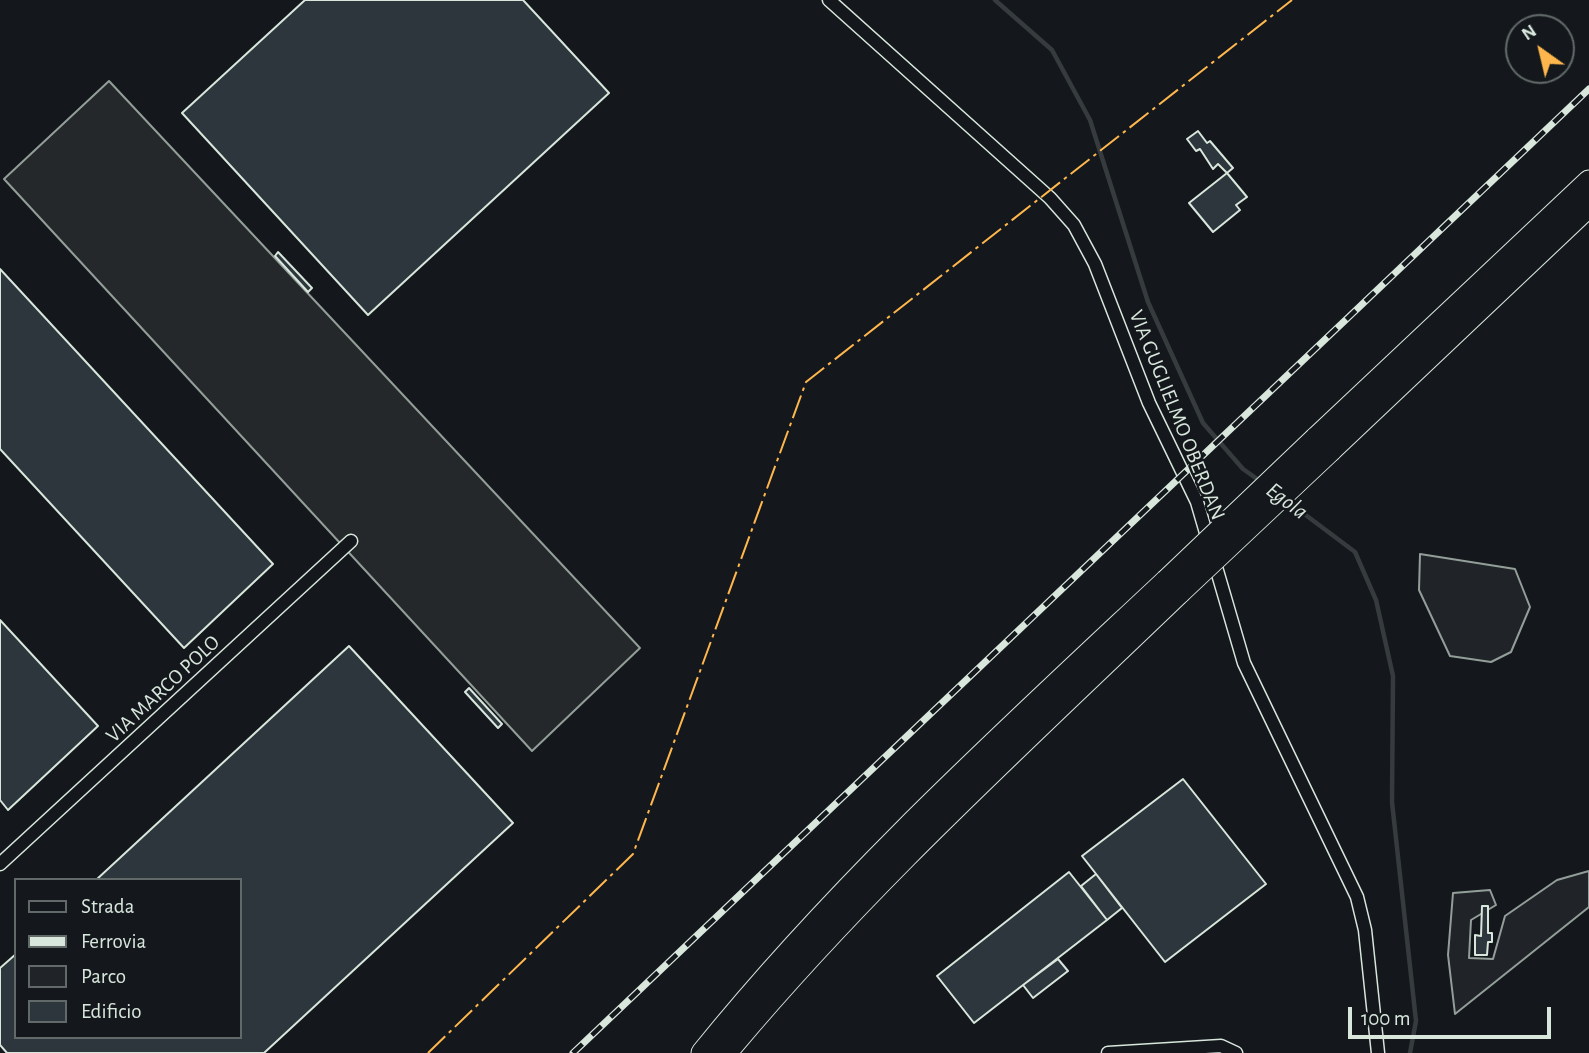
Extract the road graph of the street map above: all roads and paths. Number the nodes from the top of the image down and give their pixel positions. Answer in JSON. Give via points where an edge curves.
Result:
{"nodes":[{"id":1,"x":829,"y":0,"type":"edge"},
{"id":2,"x":1589,"y":182,"type":"edge"},
{"id":3,"x":1589,"y":205,"type":"edge"},
{"id":4,"x":1324,"y":444,"type":"junction"},
{"id":5,"x":351,"y":541,"type":"dead end"},
{"id":6,"x":1173,"y":586,"type":"junction"},
{"id":7,"x":0,"y":864,"type":"edge"},
{"id":8,"x":703,"y":1053,"type":"edge"},
{"id":9,"x":725,"y":1053,"type":"edge"},
{"id":10,"x":1108,"y":1053,"type":"edge"},
{"id":11,"x":1236,"y":1053,"type":"edge"},
{"id":12,"x":1378,"y":1053,"type":"edge"}],
"edges":[{"from":1,"to":12,"type":"street","name":"VIA GUGLIELMO OBERDAN","via":[[1050,198],[1074,225],[1095,264],[1149,403],[1197,502],[1244,663],[1357,897],[1365,930]]},
{"from":2,"to":4,"type":"highway"},
{"from":3,"to":4,"type":"highway"},
{"from":4,"to":6,"type":"highway","bridge":true},
{"from":5,"to":7,"type":"street","name":"VIA MARCO POLO"},
{"from":6,"to":8,"type":"highway","via":[[891,844],[827,909]]},
{"from":6,"to":9,"type":"highway","via":[[846,914]]},
{"from":10,"to":11,"type":"street","via":[[1221,1046]]}]}
